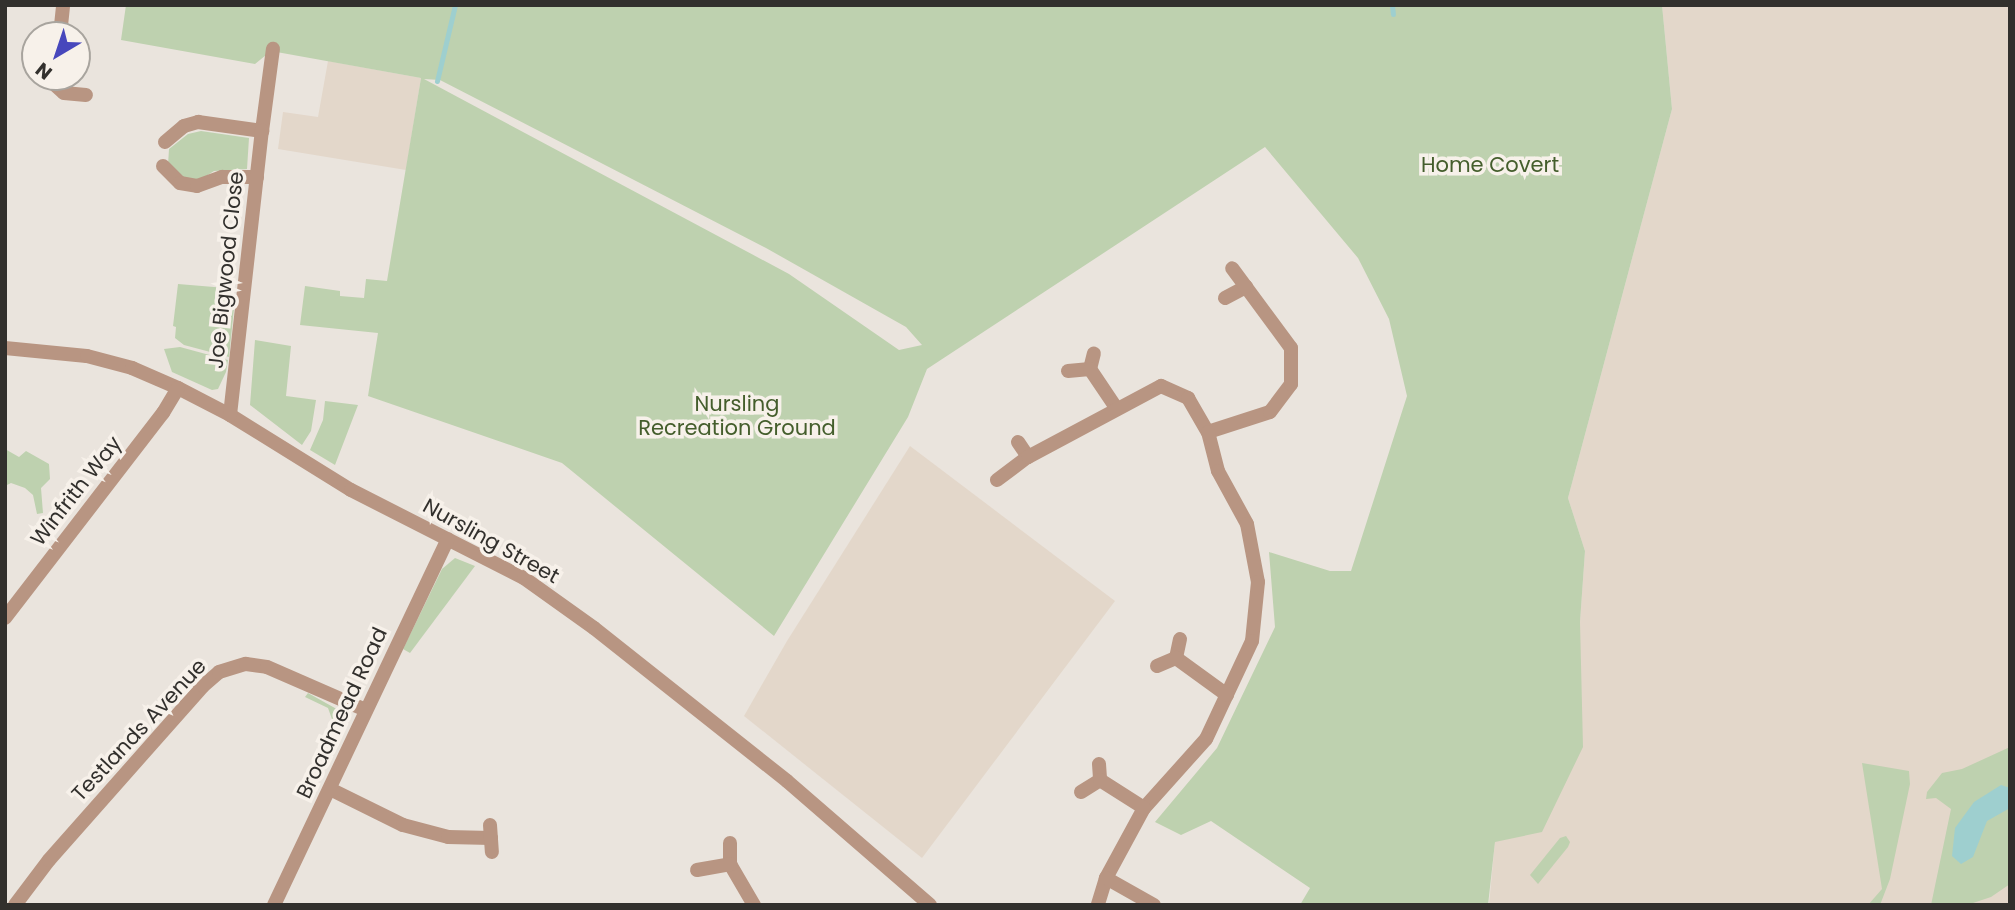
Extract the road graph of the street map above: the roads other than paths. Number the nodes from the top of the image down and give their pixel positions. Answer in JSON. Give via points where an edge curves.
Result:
{"nodes":[{"id":1,"x":273,"y":49,"type":"dead end"},
{"id":2,"x":62,"y":91,"type":"edge"},
{"id":3,"x":86,"y":95,"type":"dead end"},
{"id":4,"x":262,"y":131,"type":"junction"},
{"id":5,"x":165,"y":142,"type":"dead end"},
{"id":6,"x":163,"y":166,"type":"dead end"},
{"id":7,"x":257,"y":177,"type":"junction"},
{"id":8,"x":1232,"y":268,"type":"dead end"},
{"id":9,"x":1245,"y":286,"type":"junction"},
{"id":10,"x":1224,"y":298,"type":"dead end"},
{"id":11,"x":5,"y":348,"type":"edge"},
{"id":12,"x":1094,"y":353,"type":"dead end"},
{"id":13,"x":1090,"y":369,"type":"junction"},
{"id":14,"x":1068,"y":370,"type":"dead end"},
{"id":15,"x":178,"y":388,"type":"junction"},
{"id":16,"x":1118,"y":409,"type":"junction"},
{"id":17,"x":230,"y":415,"type":"junction"},
{"id":18,"x":1208,"y":432,"type":"junction"},
{"id":19,"x":1018,"y":442,"type":"dead end"},
{"id":20,"x":1028,"y":457,"type":"junction"},
{"id":21,"x":997,"y":480,"type":"dead end"},
{"id":22,"x":448,"y":539,"type":"junction"},
{"id":23,"x":5,"y":618,"type":"edge"},
{"id":24,"x":1180,"y":639,"type":"dead end"},
{"id":25,"x":1176,"y":658,"type":"junction"},
{"id":26,"x":1157,"y":666,"type":"dead end"},
{"id":27,"x":1227,"y":695,"type":"junction"},
{"id":28,"x":366,"y":710,"type":"junction"},
{"id":29,"x":1099,"y":764,"type":"dead end"},
{"id":30,"x":1100,"y":780,"type":"junction"},
{"id":31,"x":330,"y":789,"type":"junction"},
{"id":32,"x":1081,"y":792,"type":"dead end"},
{"id":33,"x":1144,"y":808,"type":"junction"},
{"id":34,"x":491,"y":838,"type":"dead end"},
{"id":35,"x":730,"y":843,"type":"dead end"},
{"id":36,"x":730,"y":864,"type":"junction"},
{"id":37,"x":696,"y":870,"type":"dead end"},
{"id":38,"x":1106,"y":878,"type":"junction"},
{"id":39,"x":15,"y":905,"type":"edge"},
{"id":40,"x":274,"y":905,"type":"edge"},
{"id":41,"x":754,"y":905,"type":"edge"},
{"id":42,"x":930,"y":905,"type":"edge"},
{"id":43,"x":1098,"y":905,"type":"edge"},
{"id":44,"x":1154,"y":905,"type":"edge"}],
"edges":[{"from":1,"to":4,"type":"street","name":"Joe Bigwood Close"},
{"from":2,"to":3,"type":"street"},
{"from":4,"to":5,"type":"street","via":[[198,122],[184,126]]},
{"from":4,"to":7,"type":"street","name":"Joe Bigwood Close"},
{"from":6,"to":7,"type":"street","via":[[180,183],[197,186],[222,177]]},
{"from":7,"to":17,"type":"street","name":"Joe Bigwood Close"},
{"from":8,"to":9,"type":"street"},
{"from":9,"to":10,"type":"street"},
{"from":9,"to":18,"type":"street","via":[[1291,348],[1291,384],[1270,412]]},
{"from":11,"to":15,"type":"street","name":"Nursling Street","via":[[87,356],[132,368]]},
{"from":12,"to":13,"type":"street"},
{"from":13,"to":14,"type":"street"},
{"from":13,"to":16,"type":"street"},
{"from":15,"to":17,"type":"street","name":"Nursling Street"},
{"from":15,"to":23,"type":"street","name":"Winfrith Way"},
{"from":16,"to":18,"type":"street","via":[[1161,386],[1188,398]]},
{"from":16,"to":20,"type":"street"},
{"from":17,"to":22,"type":"street","name":"Nursling Street","via":[[351,490]]},
{"from":18,"to":27,"type":"street","via":[[1218,471],[1247,524],[1258,582],[1252,641]]},
{"from":19,"to":20,"type":"street"},
{"from":20,"to":21,"type":"street"},
{"from":22,"to":28,"type":"street","name":"Broadmead Road"},
{"from":22,"to":42,"type":"street","name":"Nursling Street","via":[[524,578],[594,628],[797,790]]},
{"from":24,"to":25,"type":"street"},
{"from":25,"to":26,"type":"street"},
{"from":25,"to":27,"type":"street"},
{"from":27,"to":33,"type":"street","via":[[1206,739]]},
{"from":28,"to":31,"type":"street","name":"Broadmead Road"},
{"from":28,"to":39,"type":"street","name":"Testlands Avenue","via":[[267,667],[247,664],[219,672],[114,786]]},
{"from":29,"to":30,"type":"street"},
{"from":30,"to":32,"type":"street"},
{"from":30,"to":33,"type":"street"},
{"from":31,"to":34,"type":"street","via":[[403,825],[448,837]]},
{"from":31,"to":40,"type":"street","name":"Broadmead Road"},
{"from":33,"to":38,"type":"street"},
{"from":35,"to":36,"type":"street"},
{"from":36,"to":37,"type":"street"},
{"from":36,"to":41,"type":"street"},
{"from":38,"to":43,"type":"street"},
{"from":38,"to":44,"type":"street"}]}
